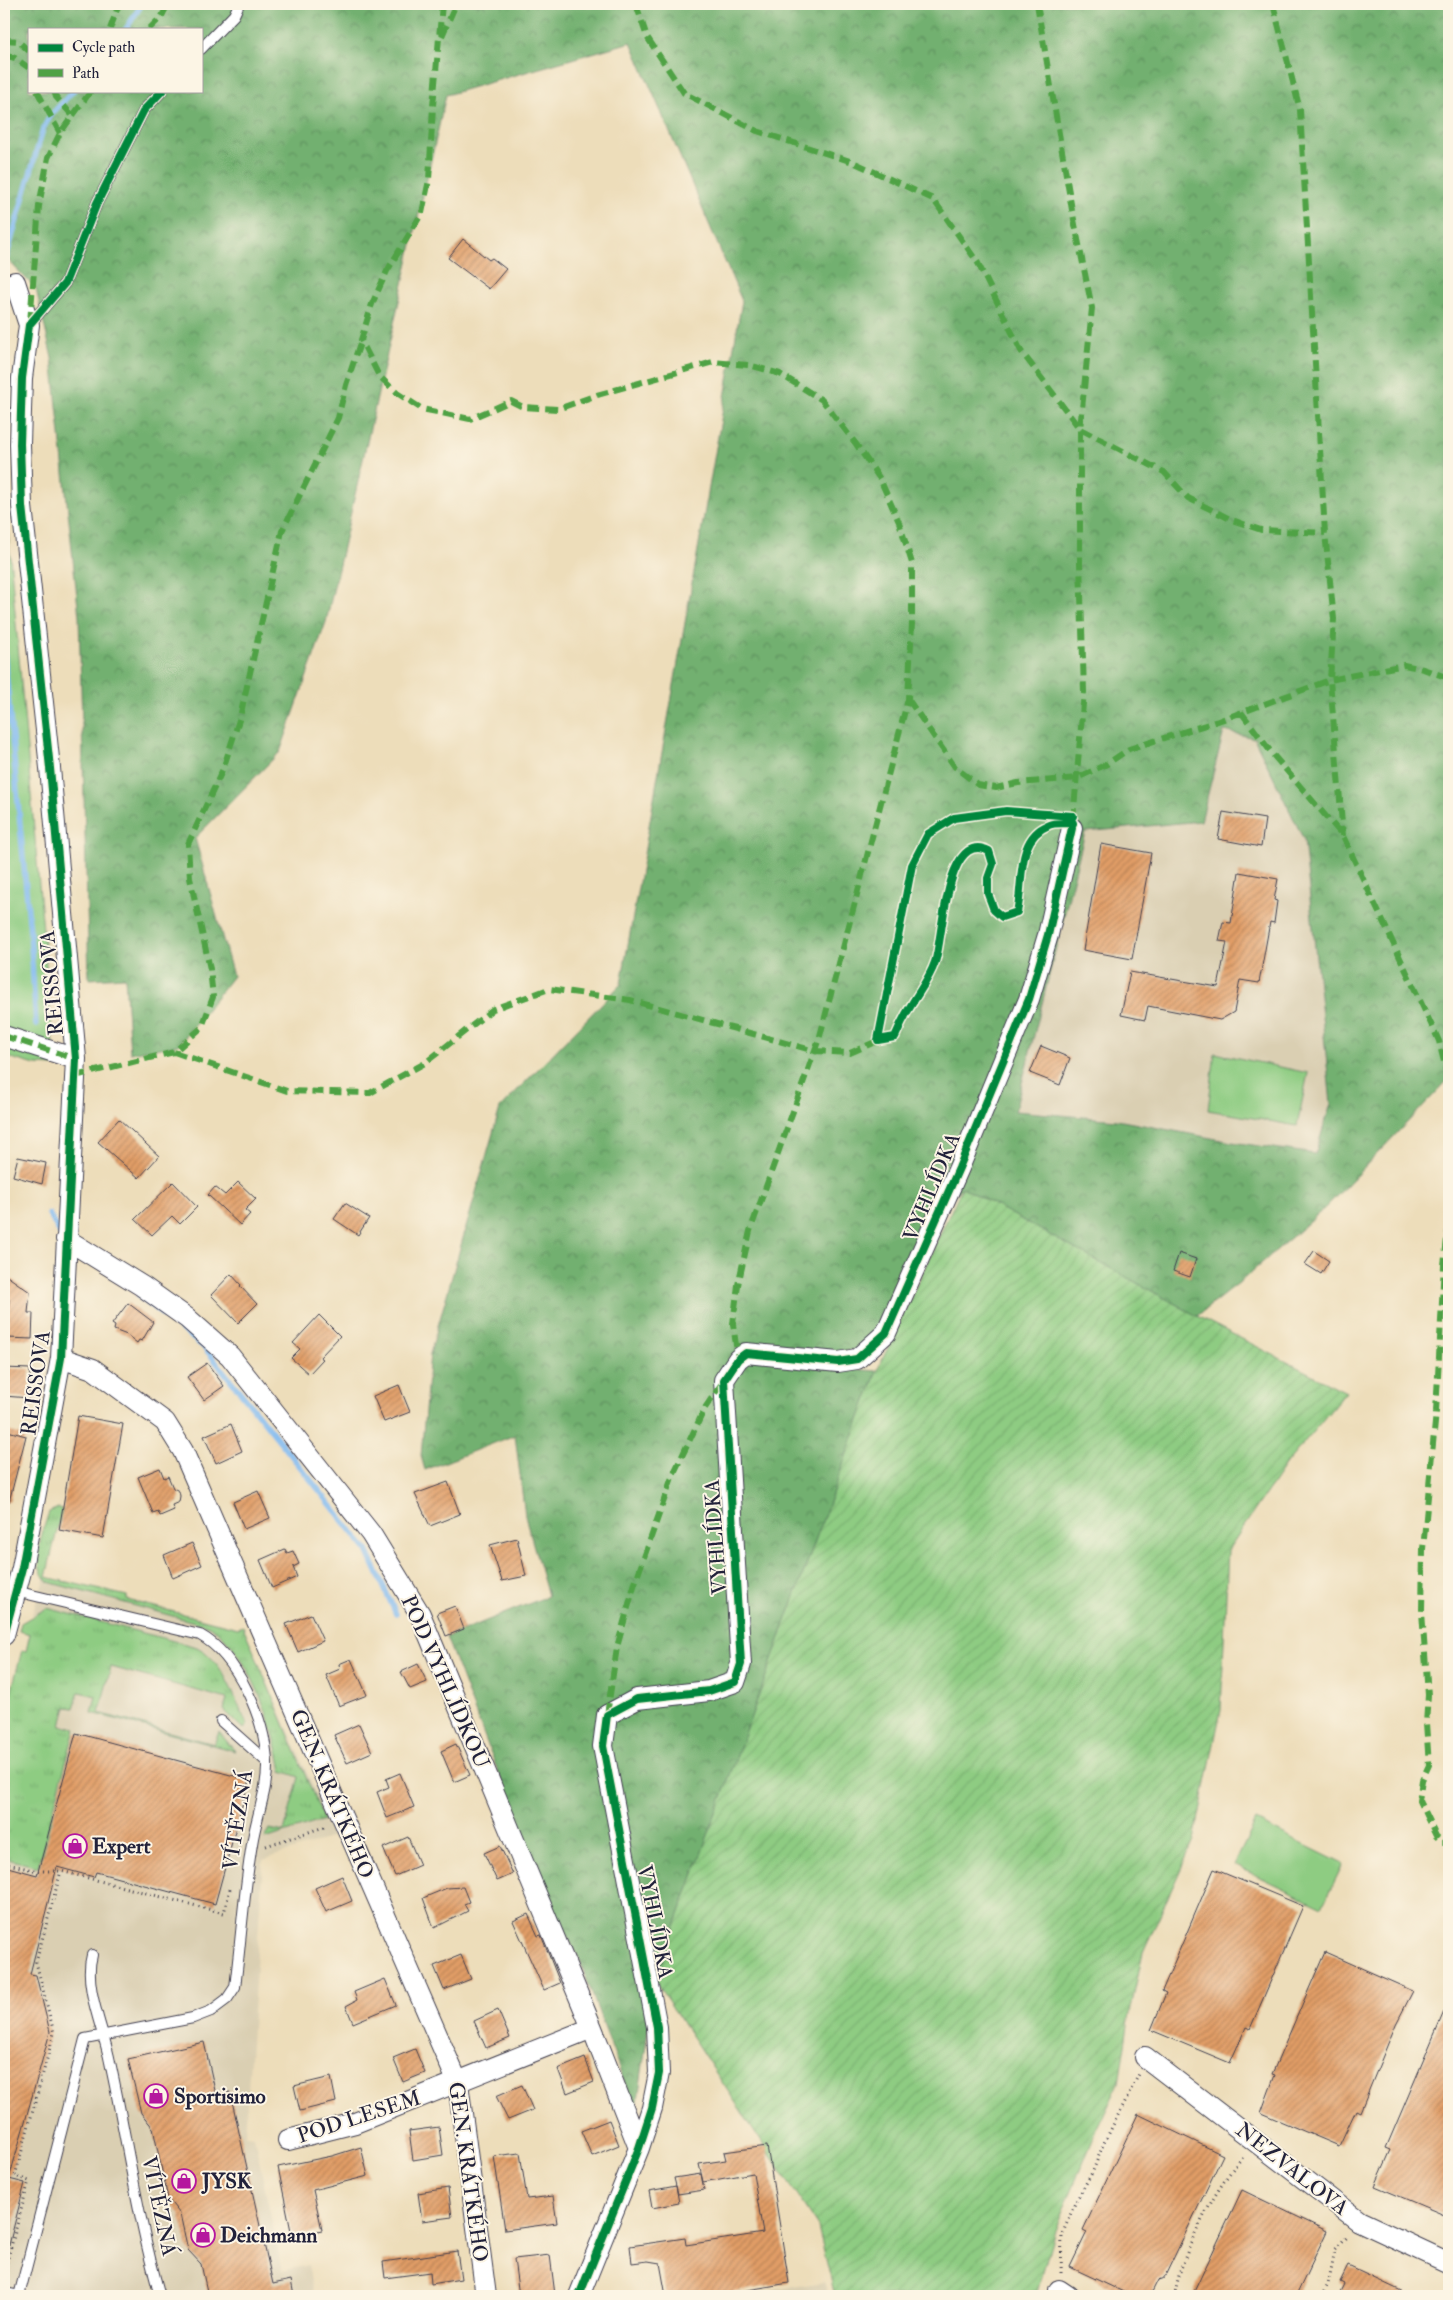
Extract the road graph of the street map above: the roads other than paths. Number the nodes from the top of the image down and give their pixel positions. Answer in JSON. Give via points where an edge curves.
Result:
{"nodes":[{"id":1,"x":239,"y":4,"type":"edge"},
{"id":2,"x":202,"y":49,"type":"edge"},
{"id":3,"x":161,"y":92,"type":"edge"},
{"id":4,"x":14,"y":282,"type":"dead end"},
{"id":5,"x":30,"y":325,"type":"junction"},
{"id":6,"x":1072,"y":828,"type":"dead end"},
{"id":7,"x":4,"y":1036,"type":"edge"},
{"id":8,"x":76,"y":1059,"type":"junction"},
{"id":9,"x":66,"y":1239,"type":"junction"},
{"id":10,"x":61,"y":1358,"type":"junction"},
{"id":11,"x":16,"y":1591,"type":"junction"},
{"id":12,"x":4,"y":1634,"type":"edge"},
{"id":13,"x":221,"y":1721,"type":"dead end"},
{"id":14,"x":266,"y":1762,"type":"junction"},
{"id":15,"x":92,"y":1955,"type":"dead end"},
{"id":16,"x":592,"y":2028,"type":"junction"},
{"id":17,"x":105,"y":2035,"type":"junction"},
{"id":18,"x":1146,"y":2057,"type":"road end"},
{"id":19,"x":458,"y":2083,"type":"junction"},
{"id":20,"x":288,"y":2140,"type":"dead end"},
{"id":21,"x":639,"y":2148,"type":"junction"},
{"id":22,"x":1449,"y":2263,"type":"edge"},
{"id":23,"x":4,"y":2293,"type":"edge"},
{"id":24,"x":19,"y":2296,"type":"edge"},
{"id":25,"x":160,"y":2296,"type":"edge"},
{"id":26,"x":486,"y":2296,"type":"edge"},
{"id":27,"x":579,"y":2296,"type":"edge"}],
"edges":[{"from":1,"to":2,"type":"lane","via":[[234,15]]},
{"from":3,"to":5,"type":"lane","via":[[144,110],[97,203],[64,283]]},
{"from":4,"to":5,"type":"street","name":"REISSOVA"},
{"from":5,"to":8,"type":"street","name":"REISSOVA","via":[[22,378],[22,506]]},
{"from":6,"to":21,"type":"street","name":"VYHLÍDKA","via":[[1048,935],[1029,999],[886,1333],[857,1359],[838,1362],[746,1353],[724,1380],[741,1664],[734,1682],[709,1691],[637,1699],[607,1714],[603,1746],[657,2027],[659,2073]]},
{"from":7,"to":8,"type":"street"},
{"from":8,"to":9,"type":"street","name":"REISSOVA"},
{"from":9,"to":10,"type":"street","name":"REISSOVA"},
{"from":9,"to":16,"type":"street","name":"POD VYHLÍDKOU","via":[[187,1318],[230,1356],[371,1534],[420,1614]]},
{"from":10,"to":11,"type":"street","name":"REISSOVA"},
{"from":10,"to":19,"type":"street","name":"GEN. KRÁTKÉHO","via":[[93,1369],[165,1422],[183,1451]]},
{"from":11,"to":12,"type":"street","name":"REISSOVA"},
{"from":11,"to":14,"type":"lane","name":"VÍTĚZNÁ","via":[[200,1635],[213,1642],[234,1668],[258,1717]]},
{"from":13,"to":14,"type":"lane"},
{"from":14,"to":17,"type":"lane","name":"VÍTĚZNÁ","via":[[265,1784],[251,1851],[235,1987],[227,1999],[211,2011],[193,2018]]},
{"from":15,"to":17,"type":"lane","name":"VÍTĚZNÁ","via":[[90,1987]]},
{"from":16,"to":19,"type":"street","name":"POD LESEM"},
{"from":16,"to":21,"type":"street","name":"POD VYHLÍDKOU"},
{"from":17,"to":24,"type":"lane","name":"VÍTĚZNÁ","via":[[85,2039]]},
{"from":17,"to":25,"type":"lane","name":"VÍTĚZNÁ"},
{"from":18,"to":22,"type":"street","name":"NEZVALOVA","via":[[1359,2221]]},
{"from":19,"to":20,"type":"street","name":"POD LESEM","via":[[355,2123]]},
{"from":19,"to":26,"type":"street","name":"GEN. KRÁTKÉHO"},
{"from":21,"to":27,"type":"street","name":"VYHLÍDKA"},
{"from":23,"to":24,"type":"lane","name":"VÍTĚZNÁ"}]}
